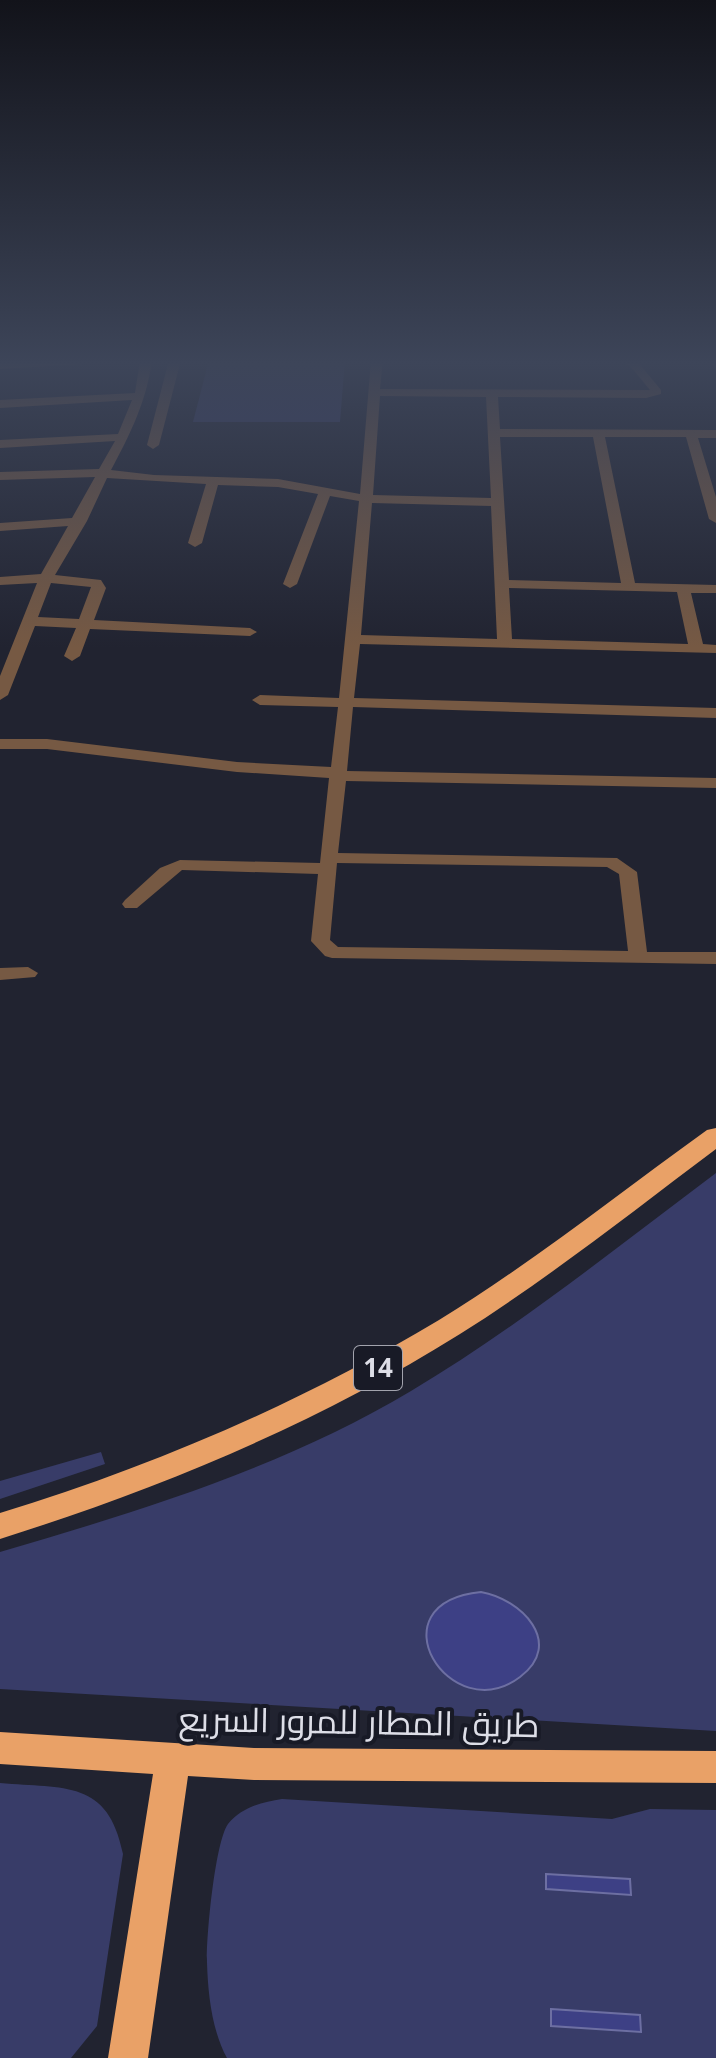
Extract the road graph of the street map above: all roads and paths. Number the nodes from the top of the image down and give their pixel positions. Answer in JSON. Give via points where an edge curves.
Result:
{"nodes":[{"id":1,"x":111,"y":456,"type":"edge"},
{"id":2,"x":370,"y":456,"type":"edge"},
{"id":3,"x":493,"y":456,"type":"edge"},
{"id":4,"x":603,"y":456,"type":"edge"},
{"id":5,"x":697,"y":456,"type":"edge"},
{"id":6,"x":100,"y":473,"type":"junction"},
{"id":7,"x":0,"y":476,"type":"edge"},
{"id":8,"x":213,"y":481,"type":"junction"},
{"id":9,"x":325,"y":492,"type":"junction"},
{"id":10,"x":367,"y":499,"type":"junction"},
{"id":11,"x":496,"y":502,"type":"junction"},
{"id":12,"x":716,"y":519,"type":"edge"},
{"id":13,"x":80,"y":521,"type":"junction"},
{"id":14,"x":0,"y":527,"type":"edge"},
{"id":15,"x":195,"y":543,"type":"dead end"},
{"id":16,"x":46,"y":578,"type":"junction"},
{"id":17,"x":0,"y":581,"type":"edge"},
{"id":18,"x":290,"y":584,"type":"dead end"},
{"id":19,"x":501,"y":584,"type":"junction"},
{"id":20,"x":629,"y":586,"type":"junction"},
{"id":21,"x":683,"y":588,"type":"junction"},
{"id":22,"x":716,"y":589,"type":"edge"},
{"id":23,"x":27,"y":621,"type":"junction"},
{"id":24,"x":84,"y":624,"type":"junction"},
{"id":25,"x":250,"y":632,"type":"dead end"},
{"id":26,"x":351,"y":639,"type":"junction"},
{"id":27,"x":19,"y":640,"type":"junction"},
{"id":28,"x":0,"y":642,"type":"edge"},
{"id":29,"x":505,"y":644,"type":"junction"},
{"id":30,"x":696,"y":648,"type":"junction"},
{"id":31,"x":716,"y":649,"type":"edge"},
{"id":32,"x":72,"y":656,"type":"dead end"},
{"id":33,"x":0,"y":695,"type":"edge"},
{"id":34,"x":260,"y":700,"type":"dead end"},
{"id":35,"x":343,"y":703,"type":"junction"},
{"id":36,"x":716,"y":713,"type":"edge"},
{"id":37,"x":0,"y":744,"type":"edge"},
{"id":38,"x":336,"y":774,"type":"junction"},
{"id":39,"x":716,"y":783,"type":"edge"},
{"id":40,"x":327,"y":864,"type":"junction"},
{"id":41,"x":131,"y":904,"type":"dead end"},
{"id":42,"x":638,"y":958,"type":"junction"},
{"id":43,"x":716,"y":958,"type":"edge"},
{"id":44,"x":28,"y":973,"type":"dead end"},
{"id":45,"x":0,"y":974,"type":"edge"},
{"id":46,"x":716,"y":1136,"type":"edge"},
{"id":47,"x":0,"y":1526,"type":"edge"},
{"id":48,"x":0,"y":1748,"type":"edge"},
{"id":49,"x":173,"y":1758,"type":"junction"},
{"id":50,"x":716,"y":1767,"type":"edge"},
{"id":51,"x":128,"y":2058,"type":"edge"}],
"edges":[{"from":1,"to":6,"type":"street"},
{"from":2,"to":10,"type":"street"},
{"from":3,"to":11,"type":"street"},
{"from":4,"to":20,"type":"street"},
{"from":5,"to":12,"type":"street"},
{"from":6,"to":7,"type":"street"},
{"from":6,"to":8,"type":"street"},
{"from":6,"to":13,"type":"street"},
{"from":8,"to":9,"type":"street","via":[[278,483]]},
{"from":8,"to":15,"type":"street"},
{"from":9,"to":10,"type":"street"},
{"from":9,"to":18,"type":"street"},
{"from":10,"to":11,"type":"street"},
{"from":10,"to":26,"type":"street"},
{"from":11,"to":19,"type":"street"},
{"from":13,"to":14,"type":"street"},
{"from":13,"to":16,"type":"street"},
{"from":16,"to":17,"type":"street"},
{"from":16,"to":23,"type":"street"},
{"from":16,"to":24,"type":"street","via":[[96,583],[99,588]]},
{"from":19,"to":20,"type":"street"},
{"from":19,"to":29,"type":"street"},
{"from":20,"to":21,"type":"street"},
{"from":21,"to":22,"type":"street"},
{"from":21,"to":30,"type":"street"},
{"from":23,"to":24,"type":"street"},
{"from":23,"to":27,"type":"street"},
{"from":24,"to":25,"type":"street"},
{"from":24,"to":32,"type":"street"},
{"from":26,"to":29,"type":"street"},
{"from":26,"to":35,"type":"street"},
{"from":27,"to":28,"type":"street"},
{"from":27,"to":33,"type":"street"},
{"from":29,"to":30,"type":"street"},
{"from":30,"to":31,"type":"street"},
{"from":34,"to":35,"type":"street"},
{"from":35,"to":36,"type":"street"},
{"from":35,"to":38,"type":"street"},
{"from":37,"to":38,"type":"street","via":[[47,744]]},
{"from":38,"to":39,"type":"street"},
{"from":38,"to":40,"type":"street"},
{"from":40,"to":41,"type":"street","via":[[180,865],[166,869]]},
{"from":40,"to":42,"type":"street","via":[[611,862],[628,872]]},
{"from":40,"to":42,"type":"street","via":[[320,941],[332,952]]},
{"from":42,"to":43,"type":"street"},
{"from":44,"to":45,"type":"street"},
{"from":46,"to":47,"type":"highway","number":"14","via":[[508,1287],[386,1363],[165,1469]]},
{"from":48,"to":49,"type":"highway","name":"طريق المطار للمرور السريع"},
{"from":49,"to":50,"type":"highway","name":"طريق المطار للمرور السريع","via":[[254,1764]]},
{"from":49,"to":51,"type":"highway"}]}
